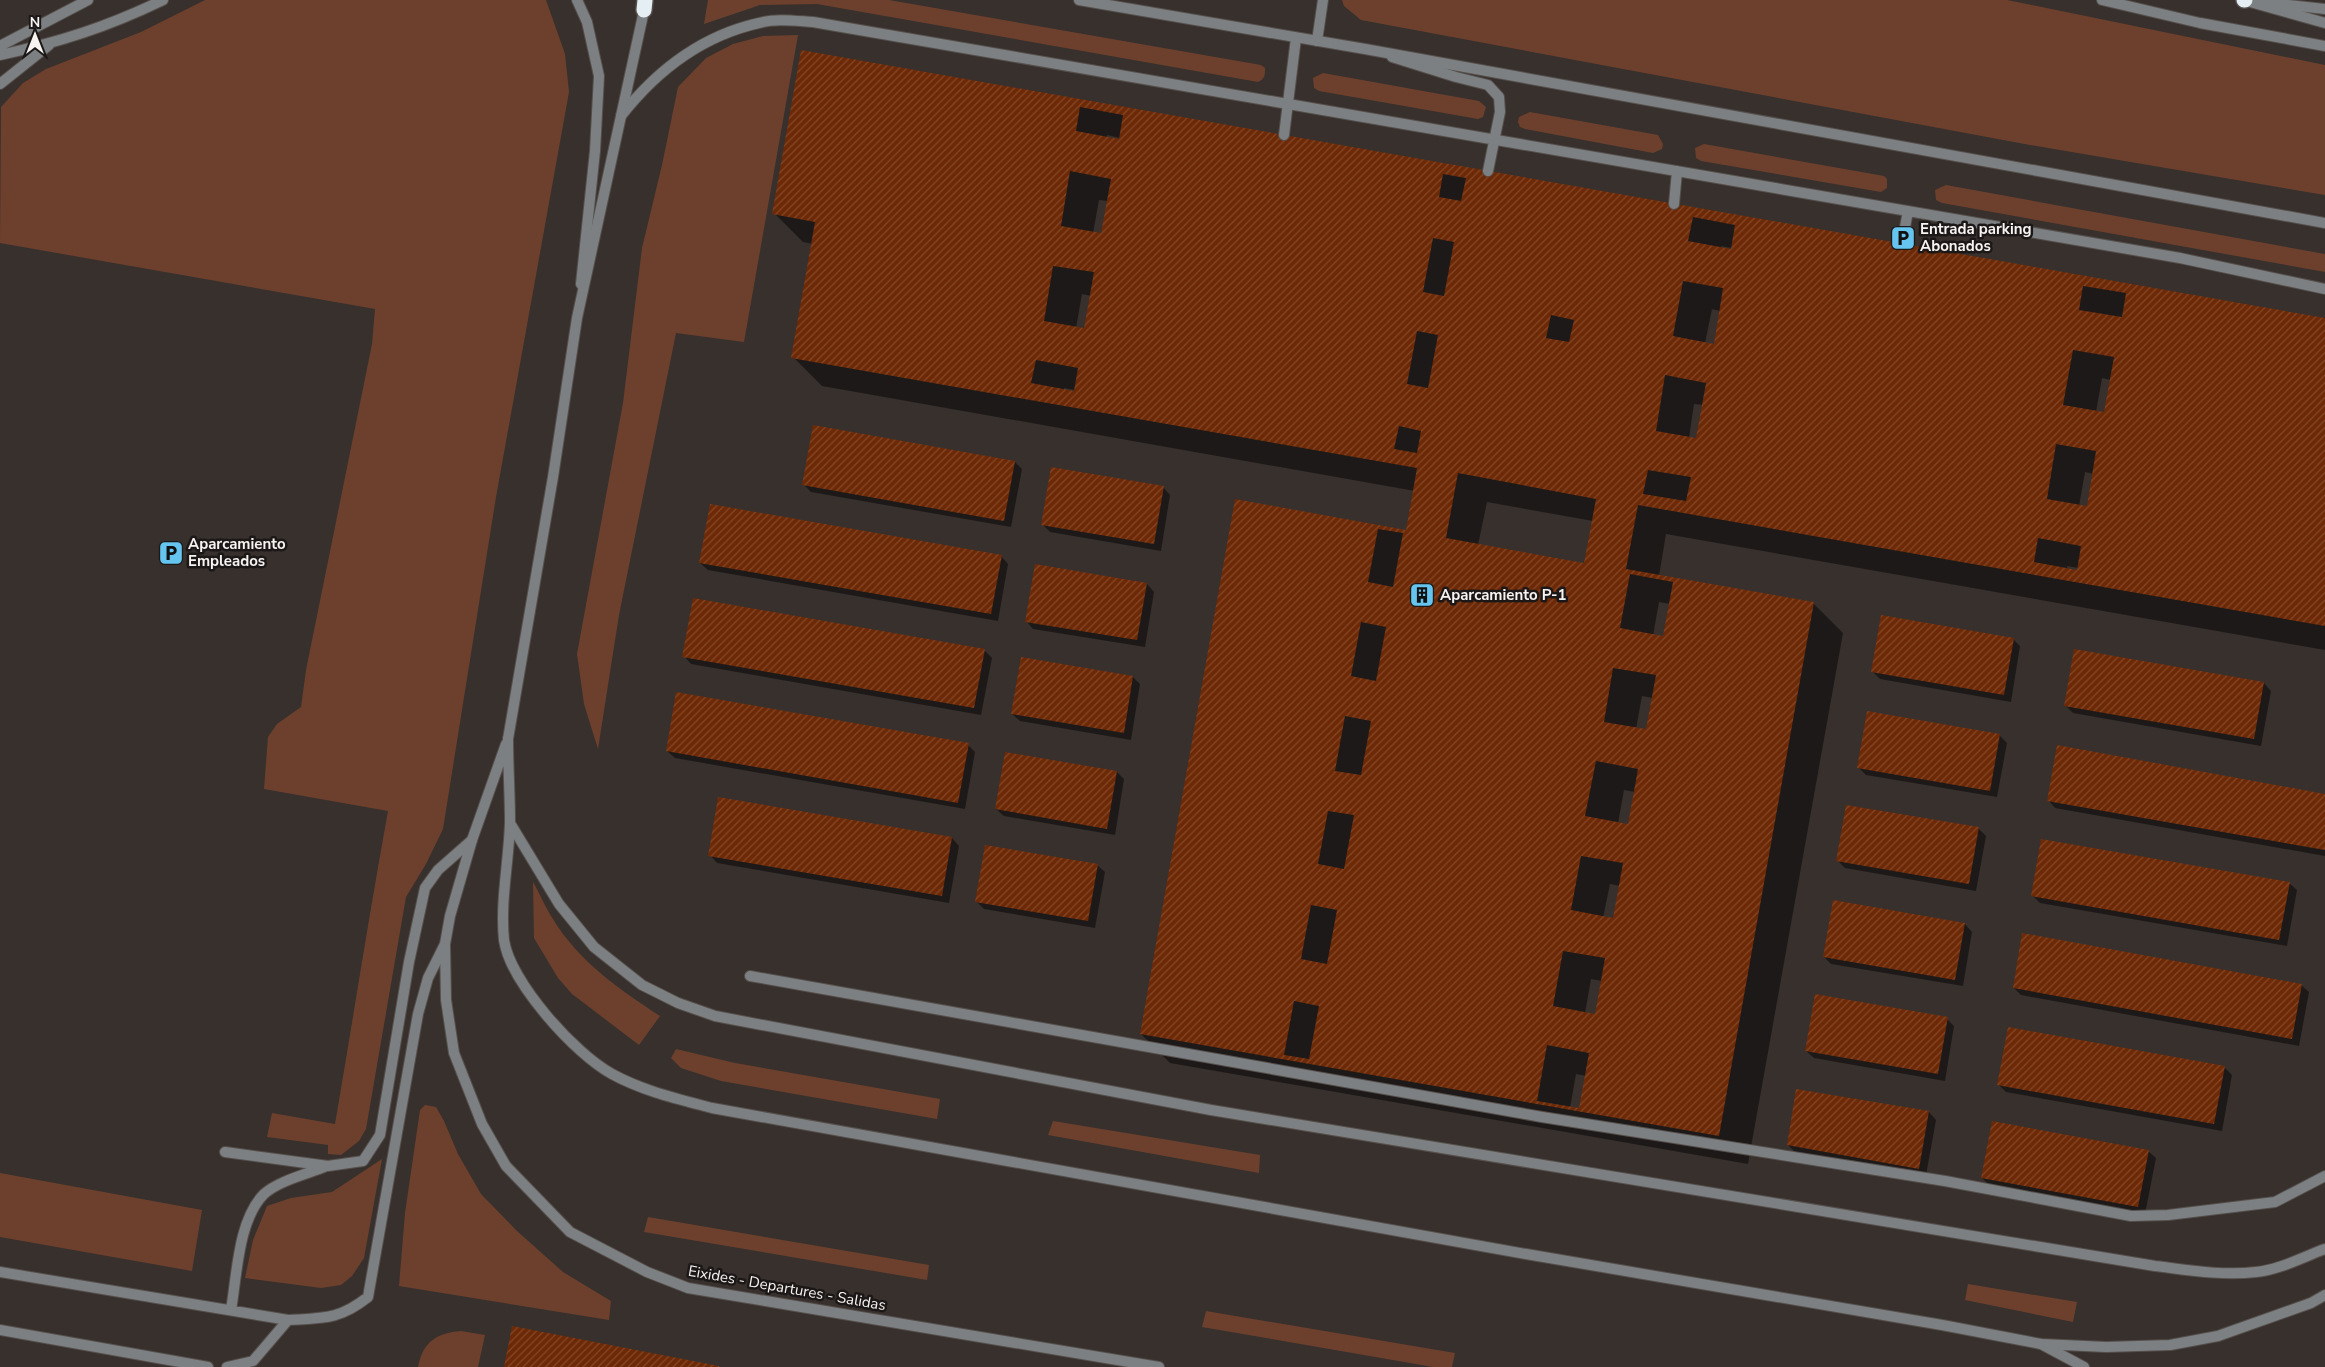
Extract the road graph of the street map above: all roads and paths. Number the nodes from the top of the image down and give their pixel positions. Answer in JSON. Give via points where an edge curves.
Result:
{"nodes":[{"id":1,"x":88,"y":0,"type":"edge"},
{"id":2,"x":162,"y":0,"type":"edge"},
{"id":3,"x":577,"y":0,"type":"edge"},
{"id":4,"x":1079,"y":0,"type":"edge"},
{"id":5,"x":1323,"y":0,"type":"edge"},
{"id":6,"x":2102,"y":0,"type":"edge"},
{"id":7,"x":2244,"y":0,"type":"edge"},
{"id":8,"x":645,"y":3,"type":"edge"},
{"id":9,"x":2325,"y":10,"type":"edge"},
{"id":10,"x":2325,"y":23,"type":"edge"},
{"id":11,"x":1296,"y":38,"type":"junction"},
{"id":12,"x":1317,"y":41,"type":"junction"},
{"id":13,"x":49,"y":45,"type":"junction"},
{"id":14,"x":0,"y":46,"type":"edge"},
{"id":15,"x":2325,"y":46,"type":"edge"},
{"id":16,"x":1366,"y":49,"type":"junction"},
{"id":17,"x":0,"y":56,"type":"edge"},
{"id":18,"x":0,"y":84,"type":"edge"},
{"id":19,"x":1288,"y":104,"type":"junction"},
{"id":20,"x":621,"y":116,"type":"junction"},
{"id":21,"x":1284,"y":135,"type":"dead end"},
{"id":22,"x":1494,"y":139,"type":"junction"},
{"id":23,"x":1488,"y":171,"type":"dead end"},
{"id":24,"x":1678,"y":171,"type":"junction"},
{"id":25,"x":1674,"y":204,"type":"dead end"},
{"id":26,"x":1908,"y":211,"type":"junction"},
{"id":27,"x":2325,"y":223,"type":"edge"},
{"id":28,"x":1903,"y":238,"type":"dead end"},
{"id":29,"x":2325,"y":289,"type":"edge"},
{"id":30,"x":577,"y":318,"type":"junction"},
{"id":31,"x":508,"y":739,"type":"junction"},
{"id":32,"x":510,"y":823,"type":"junction"},
{"id":33,"x":472,"y":840,"type":"junction"},
{"id":34,"x":445,"y":944,"type":"junction"},
{"id":35,"x":750,"y":976,"type":"dead end"},
{"id":36,"x":225,"y":1152,"type":"dead end"},
{"id":37,"x":328,"y":1166,"type":"junction"},
{"id":38,"x":2325,"y":1176,"type":"edge"},
{"id":39,"x":2325,"y":1248,"type":"edge"},
{"id":40,"x":0,"y":1272,"type":"edge"},
{"id":41,"x":2325,"y":1295,"type":"edge"},
{"id":42,"x":231,"y":1310,"type":"junction"},
{"id":43,"x":288,"y":1320,"type":"junction"},
{"id":44,"x":0,"y":1330,"type":"edge"},
{"id":45,"x":2041,"y":1344,"type":"junction"},
{"id":46,"x":208,"y":1367,"type":"edge"},
{"id":47,"x":226,"y":1367,"type":"edge"},
{"id":48,"x":1159,"y":1367,"type":"edge"},
{"id":49,"x":2084,"y":1367,"type":"edge"}],
"edges":[{"from":1,"to":14,"type":"street"},
{"from":2,"to":13,"type":"street","via":[[115,23]]},
{"from":3,"to":30,"type":"street","via":[[587,22],[599,76],[595,151]]},
{"from":4,"to":11,"type":"street"},
{"from":5,"to":12,"type":"street"},
{"from":6,"to":15,"type":"street","via":[[2200,23]]},
{"from":7,"to":9,"type":"street"},
{"from":7,"to":10,"type":"street"},
{"from":8,"to":20,"type":"street"},
{"from":11,"to":12,"type":"street"},
{"from":11,"to":19,"type":"street"},
{"from":12,"to":16,"type":"street"},
{"from":13,"to":17,"type":"street"},
{"from":13,"to":18,"type":"street"},
{"from":16,"to":22,"type":"street","via":[[1488,85],[1499,97],[1500,112]]},
{"from":16,"to":27,"type":"street"},
{"from":19,"to":20,"type":"street","via":[[787,20],[760,22],[679,58],[656,76]]},
{"from":19,"to":21,"type":"street"},
{"from":19,"to":22,"type":"street"},
{"from":20,"to":30,"type":"street"},
{"from":22,"to":23,"type":"street"},
{"from":22,"to":24,"type":"street"},
{"from":24,"to":25,"type":"street"},
{"from":24,"to":26,"type":"street"},
{"from":26,"to":28,"type":"street"},
{"from":26,"to":29,"type":"street","via":[[2180,258]]},
{"from":30,"to":31,"type":"street"},
{"from":31,"to":32,"type":"street"},
{"from":31,"to":33,"type":"street","name":"Eixides - Departures - Salidas"},
{"from":32,"to":39,"type":"street","via":[[559,904],[594,947],[642,985],[715,1016],[1211,1110],[2155,1266],[2205,1272],[2257,1272],[2293,1262]]},
{"from":32,"to":45,"type":"street","via":[[504,941],[512,966],[530,997],[582,1050],[610,1073],[657,1094],[712,1108]]},
{"from":33,"to":34,"type":"street","name":"Eixides - Departures - Salidas"},
{"from":33,"to":37,"type":"street","via":[[438,870],[425,888],[380,1135],[363,1160]]},
{"from":34,"to":43,"type":"street","via":[[428,978],[418,1014],[368,1297],[335,1317]]},
{"from":34,"to":48,"type":"street","name":"Eixides - Departures - Salidas","via":[[449,1024],[454,1053],[472,1103],[506,1166],[570,1232],[647,1272],[688,1288]]},
{"from":35,"to":38,"type":"street","via":[[1542,1117],[1945,1181],[2130,1216],[2168,1215],[2275,1202]]},
{"from":36,"to":37,"type":"street"},
{"from":37,"to":42,"type":"street","via":[[265,1193],[251,1211],[241,1246]]},
{"from":40,"to":42,"type":"street"},
{"from":41,"to":45,"type":"street","via":[[2218,1336],[2170,1345]]},
{"from":42,"to":43,"type":"street"},
{"from":43,"to":47,"type":"street","via":[[253,1362]]},
{"from":44,"to":46,"type":"street"},
{"from":45,"to":49,"type":"street"}]}
